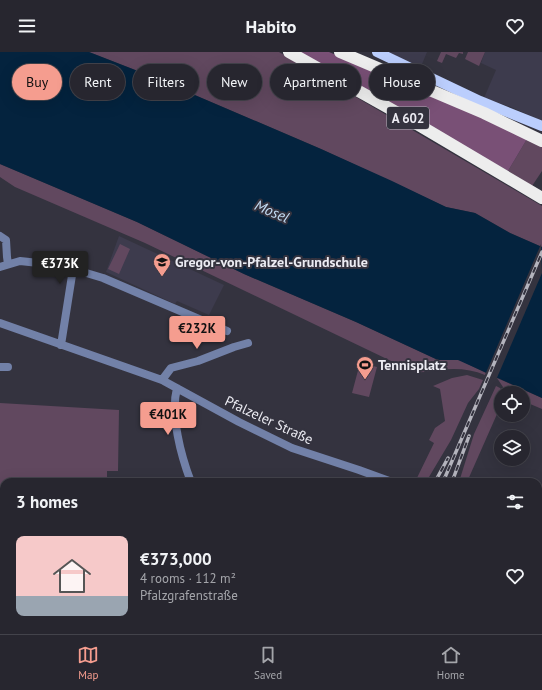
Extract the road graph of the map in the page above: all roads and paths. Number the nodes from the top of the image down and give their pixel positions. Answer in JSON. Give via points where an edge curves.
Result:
{"nodes":[{"id":1,"x":289,"y":52,"type":"edge"},
{"id":2,"x":340,"y":52,"type":"edge"},
{"id":3,"x":376,"y":52,"type":"edge"},
{"id":4,"x":542,"y":126,"type":"edge"},
{"id":5,"x":542,"y":141,"type":"edge"},
{"id":6,"x":542,"y":198,"type":"edge"},
{"id":7,"x":0,"y":236,"type":"edge"},
{"id":8,"x":8,"y":264,"type":"junction"},
{"id":9,"x":0,"y":267,"type":"edge"},
{"id":10,"x":73,"y":269,"type":"junction"},
{"id":11,"x":0,"y":323,"type":"edge"},
{"id":12,"x":228,"y":331,"type":"dead end"},
{"id":13,"x":248,"y":344,"type":"dead end"},
{"id":14,"x":61,"y":345,"type":"junction"},
{"id":15,"x":162,"y":380,"type":"junction"},
{"id":16,"x":177,"y":388,"type":"junction"},
{"id":17,"x":190,"y":478,"type":"edge"},
{"id":18,"x":381,"y":478,"type":"edge"}],
"edges":[{"from":1,"to":6,"type":"highway","number":"A 602"},
{"from":2,"to":5,"type":"highway","number":"A 602","via":[[484,113]]},
{"from":3,"to":4,"type":"main road","via":[[480,101]]},
{"from":7,"to":8,"type":"street","via":[[6,240]]},
{"from":8,"to":9,"type":"street"},
{"from":8,"to":10,"type":"street","via":[[20,261]]},
{"from":10,"to":12,"type":"street","via":[[103,278]]},
{"from":10,"to":14,"type":"street"},
{"from":11,"to":14,"type":"street","name":"Pfalzeler Straße"},
{"from":13,"to":15,"type":"street","via":[[171,368]]},
{"from":14,"to":15,"type":"street","name":"Pfalzeler Straße"},
{"from":15,"to":16,"type":"street","name":"Pfalzeler Straße"},
{"from":16,"to":17,"type":"street","via":[[174,398],[176,427]]},
{"from":16,"to":18,"type":"street","name":"Pfalzeler Straße","via":[[292,448]]}]}
